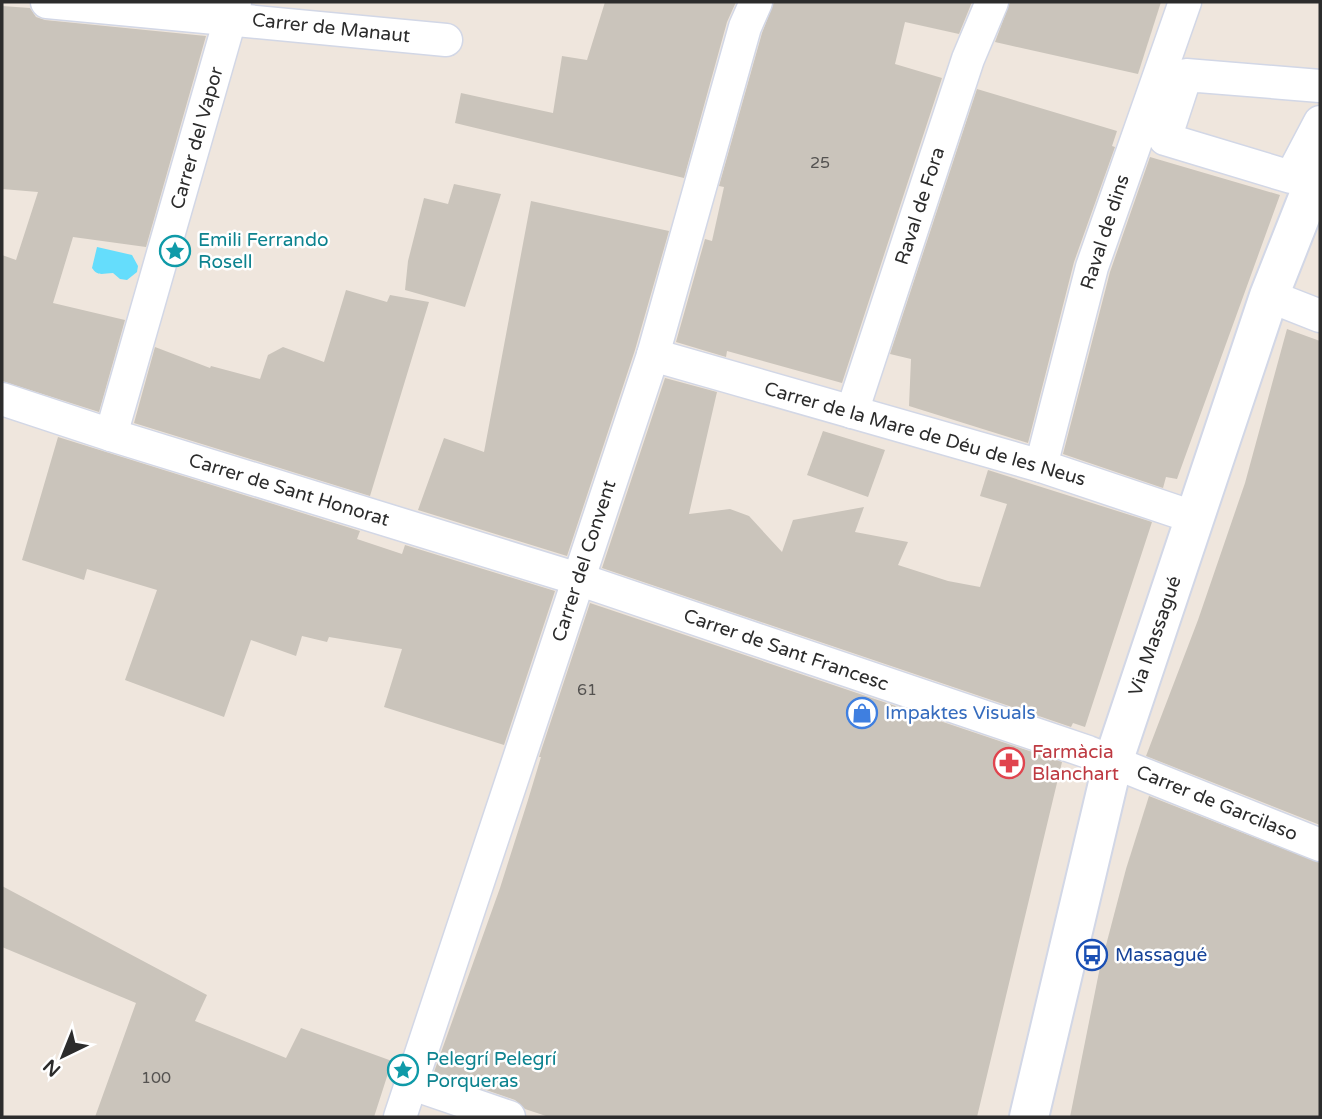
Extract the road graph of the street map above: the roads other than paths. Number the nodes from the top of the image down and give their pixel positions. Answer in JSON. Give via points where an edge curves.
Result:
{"nodes":[{"id":1,"x":47,"y":2,"type":"edge"},
{"id":2,"x":756,"y":2,"type":"edge"},
{"id":3,"x":992,"y":2,"type":"edge"},
{"id":4,"x":1185,"y":2,"type":"edge"},
{"id":5,"x":233,"y":10,"type":"edge"},
{"id":6,"x":446,"y":40,"type":"dead end"},
{"id":7,"x":1320,"y":86,"type":"edge"},
{"id":8,"x":1320,"y":122,"type":"edge"},
{"id":9,"x":1320,"y":167,"type":"edge"},
{"id":10,"x":1269,"y":296,"type":"junction"},
{"id":11,"x":1320,"y":316,"type":"edge"},
{"id":12,"x":653,"y":355,"type":"junction"},
{"id":13,"x":2,"y":399,"type":"edge"},
{"id":14,"x":852,"y":412,"type":"junction"},
{"id":15,"x":111,"y":435,"type":"junction"},
{"id":16,"x":1041,"y":466,"type":"junction"},
{"id":17,"x":1196,"y":518,"type":"junction"},
{"id":18,"x":578,"y":579,"type":"junction"},
{"id":19,"x":1113,"y":762,"type":"junction"},
{"id":20,"x":1320,"y":845,"type":"edge"},
{"id":21,"x":411,"y":1083,"type":"junction"},
{"id":22,"x":400,"y":1117,"type":"edge"},
{"id":23,"x":509,"y":1117,"type":"edge"},
{"id":24,"x":1029,"y":1117,"type":"edge"}],
"edges":[{"from":1,"to":5,"type":"street","name":"Carrer de Manaut"},
{"from":2,"to":12,"type":"street","name":"Carrer del Convent"},
{"from":3,"to":14,"type":"street","name":"Raval de Fora","via":[[968,59]]},
{"from":4,"to":16,"type":"street","name":"Raval de dins","via":[[1091,267]]},
{"from":5,"to":6,"type":"street","name":"Carrer de Manaut"},
{"from":5,"to":15,"type":"street","name":"Carrer del Vapor"},
{"from":7,"to":8,"type":"street","via":[[1186,75],[1165,139],[1291,177]]},
{"from":9,"to":10,"type":"street","name":"Via Massagué"},
{"from":10,"to":11,"type":"street"},
{"from":10,"to":17,"type":"street","name":"Via Massagué"},
{"from":12,"to":14,"type":"street","name":"Carrer de la Mare de Déu de les Neus"},
{"from":12,"to":18,"type":"street","name":"Carrer del Convent"},
{"from":13,"to":15,"type":"street","name":"Carrer de Sant Honorat"},
{"from":14,"to":16,"type":"street","name":"Carrer de la Mare de Déu de les Neus"},
{"from":15,"to":18,"type":"street","name":"Carrer de Sant Honorat"},
{"from":16,"to":17,"type":"street","name":"Carrer de la Mare de Déu de les Neus"},
{"from":17,"to":19,"type":"street","name":"Via Massagué"},
{"from":18,"to":19,"type":"street","name":"Carrer de Sant Francesc"},
{"from":18,"to":21,"type":"street","name":"Carrer del Convent"},
{"from":19,"to":20,"type":"street","name":"Carrer de Garcilaso"},
{"from":19,"to":24,"type":"street","name":"Via Massagué"},
{"from":21,"to":22,"type":"street","name":"Carrer del Convent"},
{"from":21,"to":23,"type":"street"}]}
